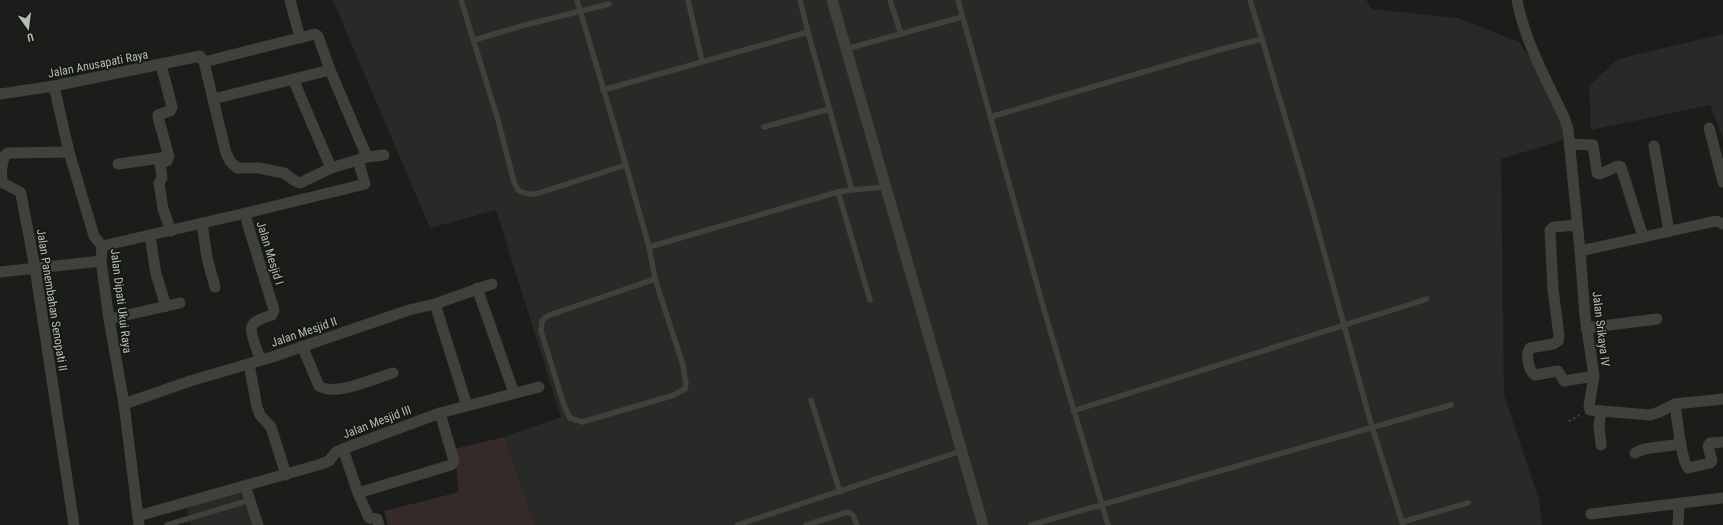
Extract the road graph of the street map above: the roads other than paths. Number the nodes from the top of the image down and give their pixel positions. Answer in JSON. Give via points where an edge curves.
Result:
{"nodes":[{"id":1,"x":290,"y":0,"type":"edge"},
{"id":2,"x":461,"y":0,"type":"edge"},
{"id":3,"x":577,"y":0,"type":"edge"},
{"id":4,"x":688,"y":0,"type":"edge"},
{"id":5,"x":800,"y":0,"type":"edge"},
{"id":6,"x":832,"y":0,"type":"edge"},
{"id":7,"x":890,"y":0,"type":"edge"},
{"id":8,"x":958,"y":0,"type":"edge"},
{"id":9,"x":1250,"y":0,"type":"edge"},
{"id":10,"x":1517,"y":0,"type":"edge"},
{"id":11,"x":609,"y":4,"type":"dead end"},
{"id":12,"x":580,"y":12,"type":"junction"},
{"id":13,"x":962,"y":17,"type":"junction"},
{"id":14,"x":808,"y":32,"type":"junction"},
{"id":15,"x":901,"y":34,"type":"junction"},
{"id":16,"x":300,"y":38,"type":"junction"},
{"id":17,"x":1262,"y":39,"type":"junction"},
{"id":18,"x":474,"y":40,"type":"junction"},
{"id":19,"x":846,"y":49,"type":"junction"},
{"id":20,"x":202,"y":59,"type":"junction"},
{"id":21,"x":702,"y":61,"type":"junction"},
{"id":22,"x":161,"y":65,"type":"junction"},
{"id":23,"x":330,"y":70,"type":"junction"},
{"id":24,"x":294,"y":79,"type":"junction"},
{"id":25,"x":54,"y":86,"type":"junction"},
{"id":26,"x":603,"y":90,"type":"junction"},
{"id":27,"x":0,"y":94,"type":"edge"},
{"id":28,"x":213,"y":99,"type":"junction"},
{"id":29,"x":829,"y":109,"type":"junction"},
{"id":30,"x":990,"y":117,"type":"junction"},
{"id":31,"x":764,"y":127,"type":"dead end"},
{"id":32,"x":1709,"y":128,"type":"dead end"},
{"id":33,"x":1570,"y":144,"type":"junction"},
{"id":34,"x":1654,"y":146,"type":"dead end"},
{"id":35,"x":69,"y":152,"type":"junction"},
{"id":36,"x":384,"y":155,"type":"dead end"},
{"id":37,"x":169,"y":157,"type":"junction"},
{"id":38,"x":363,"y":158,"type":"junction"},
{"id":39,"x":118,"y":164,"type":"dead end"},
{"id":40,"x":626,"y":165,"type":"junction"},
{"id":41,"x":331,"y":168,"type":"junction"},
{"id":42,"x":1723,"y":182,"type":"edge"},
{"id":43,"x":885,"y":186,"type":"junction"},
{"id":44,"x":852,"y":190,"type":"junction"},
{"id":45,"x":838,"y":192,"type":"junction"},
{"id":46,"x":246,"y":214,"type":"junction"},
{"id":47,"x":202,"y":223,"type":"junction"},
{"id":48,"x":1723,"y":224,"type":"edge"},
{"id":49,"x":1577,"y":225,"type":"junction"},
{"id":50,"x":171,"y":231,"type":"junction"},
{"id":51,"x":1669,"y":231,"type":"junction"},
{"id":52,"x":150,"y":236,"type":"junction"},
{"id":53,"x":1643,"y":237,"type":"junction"},
{"id":54,"x":102,"y":246,"type":"junction"},
{"id":55,"x":649,"y":247,"type":"junction"},
{"id":56,"x":1580,"y":251,"type":"junction"},
{"id":57,"x":101,"y":261,"type":"junction"},
{"id":58,"x":35,"y":268,"type":"junction"},
{"id":59,"x":0,"y":272,"type":"edge"},
{"id":60,"x":655,"y":279,"type":"junction"},
{"id":61,"x":492,"y":284,"type":"dead end"},
{"id":62,"x":215,"y":287,"type":"dead end"},
{"id":63,"x":478,"y":288,"type":"junction"},
{"id":64,"x":1428,"y":299,"type":"dead end"},
{"id":65,"x":870,"y":300,"type":"dead end"},
{"id":66,"x":180,"y":303,"type":"dead end"},
{"id":67,"x":435,"y":304,"type":"junction"},
{"id":68,"x":166,"y":306,"type":"junction"},
{"id":69,"x":109,"y":319,"type":"junction"},
{"id":70,"x":1657,"y":319,"type":"dead end"},
{"id":71,"x":1345,"y":326,"type":"junction"},
{"id":72,"x":1586,"y":328,"type":"junction"},
{"id":73,"x":302,"y":346,"type":"junction"},
{"id":74,"x":261,"y":360,"type":"junction"},
{"id":75,"x":249,"y":364,"type":"junction"},
{"id":76,"x":393,"y":373,"type":"dead end"},
{"id":77,"x":1594,"y":376,"type":"junction"},
{"id":78,"x":538,"y":386,"type":"dead end"},
{"id":79,"x":514,"y":393,"type":"junction"},
{"id":80,"x":811,"y":400,"type":"dead end"},
{"id":81,"x":1723,"y":400,"type":"edge"},
{"id":82,"x":124,"y":404,"type":"junction"},
{"id":83,"x":1675,"y":404,"type":"junction"},
{"id":84,"x":1451,"y":405,"type":"dead end"},
{"id":85,"x":467,"y":406,"type":"junction"},
{"id":86,"x":1595,"y":410,"type":"junction"},
{"id":87,"x":1073,"y":411,"type":"junction"},
{"id":88,"x":440,"y":413,"type":"junction"},
{"id":89,"x":1373,"y":428,"type":"junction"},
{"id":90,"x":1723,"y":442,"type":"edge"},
{"id":91,"x":1681,"y":444,"type":"junction"},
{"id":92,"x":1601,"y":445,"type":"dead end"},
{"id":93,"x":343,"y":449,"type":"junction"},
{"id":94,"x":961,"y":451,"type":"junction"},
{"id":95,"x":1635,"y":453,"type":"dead end"},
{"id":96,"x":286,"y":474,"type":"junction"},
{"id":97,"x":246,"y":486,"type":"junction"},
{"id":98,"x":840,"y":492,"type":"junction"},
{"id":99,"x":358,"y":493,"type":"junction"},
{"id":100,"x":1723,"y":498,"type":"edge"},
{"id":101,"x":250,"y":500,"type":"junction"},
{"id":102,"x":1468,"y":503,"type":"dead end"},
{"id":103,"x":1679,"y":504,"type":"junction"},
{"id":104,"x":1102,"y":505,"type":"junction"},
{"id":105,"x":1591,"y":514,"type":"dead end"},
{"id":106,"x":138,"y":521,"type":"edge"},
{"id":107,"x":1403,"y":524,"type":"edge"},
{"id":108,"x":74,"y":525,"type":"edge"},
{"id":109,"x":167,"y":525,"type":"edge"},
{"id":110,"x":258,"y":525,"type":"edge"},
{"id":111,"x":379,"y":525,"type":"edge"},
{"id":112,"x":737,"y":525,"type":"edge"},
{"id":113,"x":806,"y":525,"type":"edge"},
{"id":114,"x":857,"y":525,"type":"edge"},
{"id":115,"x":983,"y":525,"type":"edge"},
{"id":116,"x":1031,"y":525,"type":"edge"},
{"id":117,"x":1108,"y":525,"type":"edge"},
{"id":118,"x":1678,"y":525,"type":"edge"}],
"edges":[{"from":1,"to":16,"type":"street"},
{"from":2,"to":18,"type":"lane"},
{"from":3,"to":12,"type":"lane"},
{"from":4,"to":21,"type":"lane"},
{"from":5,"to":14,"type":"lane"},
{"from":6,"to":19,"type":"street"},
{"from":7,"to":15,"type":"lane"},
{"from":8,"to":13,"type":"lane"},
{"from":9,"to":17,"type":"lane"},
{"from":10,"to":33,"type":"street","name":"Jalan Srikaya IV","via":[[1530,45],[1564,117]]},
{"from":11,"to":12,"type":"lane"},
{"from":12,"to":18,"type":"lane"},
{"from":12,"to":26,"type":"lane"},
{"from":13,"to":15,"type":"lane"},
{"from":13,"to":30,"type":"lane"},
{"from":14,"to":21,"type":"lane"},
{"from":14,"to":29,"type":"lane"},
{"from":15,"to":19,"type":"lane"},
{"from":16,"to":20,"type":"street","name":"Jalan Anusapati Raya"},
{"from":16,"to":23,"type":"street","name":"Jalan Anusapati Raya","via":[[316,34],[318,36]]},
{"from":17,"to":30,"type":"lane"},
{"from":17,"to":71,"type":"lane"},
{"from":18,"to":40,"type":"lane","via":[[514,182],[520,191],[536,194]]},
{"from":19,"to":43,"type":"street"},
{"from":20,"to":22,"type":"street","name":"Jalan Anusapati Raya"},
{"from":20,"to":28,"type":"street"},
{"from":21,"to":26,"type":"lane"},
{"from":22,"to":25,"type":"street","name":"Jalan Anusapati Raya"},
{"from":22,"to":37,"type":"street","via":[[172,109],[158,115],[158,119]]},
{"from":23,"to":24,"type":"street"},
{"from":23,"to":38,"type":"street"},
{"from":24,"to":28,"type":"street"},
{"from":24,"to":41,"type":"street"},
{"from":25,"to":27,"type":"street","name":"Jalan Anusapati Raya"},
{"from":25,"to":35,"type":"street","name":"Jalan Dipati Ukui Raya"},
{"from":26,"to":40,"type":"lane"},
{"from":28,"to":41,"type":"street","via":[[226,153],[237,168],[259,168],[284,173],[300,183]]},
{"from":29,"to":31,"type":"lane"},
{"from":29,"to":44,"type":"lane"},
{"from":30,"to":87,"type":"lane"},
{"from":32,"to":42,"type":"street"},
{"from":33,"to":49,"type":"street","name":"Jalan Srikaya IV"},
{"from":33,"to":53,"type":"street","via":[[1593,145],[1597,173],[1621,167]]},
{"from":34,"to":51,"type":"street"},
{"from":35,"to":54,"type":"street","name":"Jalan Dipati Ukui Raya","via":[[94,236]]},
{"from":35,"to":58,"type":"street","name":"Jalan Panembahan Senopati II","via":[[15,152],[3,158],[2,182],[21,193]]},
{"from":36,"to":38,"type":"street"},
{"from":37,"to":39,"type":"street"},
{"from":37,"to":50,"type":"street","via":[[167,161],[160,163],[162,178],[159,183],[163,209]]},
{"from":38,"to":41,"type":"street"},
{"from":38,"to":46,"type":"street","via":[[365,184]]},
{"from":40,"to":55,"type":"lane"},
{"from":43,"to":44,"type":"lane"},
{"from":43,"to":94,"type":"street"},
{"from":44,"to":45,"type":"lane"},
{"from":45,"to":55,"type":"lane"},
{"from":45,"to":65,"type":"lane"},
{"from":46,"to":47,"type":"street","name":"Jalan Mesjid I"},
{"from":46,"to":74,"type":"street","name":"Jalan Mesjid I","via":[[274,310],[272,315],[252,325]]},
{"from":47,"to":50,"type":"street","name":"Jalan Mesjid I"},
{"from":47,"to":62,"type":"street","via":[[207,258]]},
{"from":48,"to":51,"type":"street","via":[[1716,221]]},
{"from":49,"to":56,"type":"street","name":"Jalan Srikaya IV"},
{"from":49,"to":77,"type":"street","via":[[1554,227],[1550,230],[1558,341],[1531,347],[1527,352],[1533,375],[1558,371],[1564,382]]},
{"from":50,"to":52,"type":"street","name":"Jalan Mesjid I"},
{"from":51,"to":53,"type":"street"},
{"from":52,"to":54,"type":"street","name":"Jalan Mesjid I"},
{"from":52,"to":68,"type":"street","via":[[156,274]]},
{"from":53,"to":56,"type":"street"},
{"from":54,"to":57,"type":"street","name":"Jalan Dipati Ukui Raya"},
{"from":55,"to":60,"type":"lane"},
{"from":56,"to":72,"type":"street","name":"Jalan Srikaya IV"},
{"from":57,"to":58,"type":"street"},
{"from":57,"to":69,"type":"street","name":"Jalan Dipati Ukui Raya"},
{"from":58,"to":59,"type":"street"},
{"from":58,"to":108,"type":"street","name":"Jalan Panembahan Senopati II"},
{"from":60,"to":60,"type":"lane","via":[[547,316],[542,321],[541,331],[570,418],[582,422],[671,396],[685,389],[683,365]]},
{"from":61,"to":63,"type":"street","name":"Jalan Mesjid II"},
{"from":63,"to":67,"type":"street","name":"Jalan Mesjid II"},
{"from":63,"to":79,"type":"street"},
{"from":64,"to":71,"type":"lane"},
{"from":66,"to":68,"type":"street"},
{"from":67,"to":73,"type":"street","name":"Jalan Mesjid II","via":[[409,310]]},
{"from":67,"to":85,"type":"street"},
{"from":68,"to":69,"type":"street"},
{"from":69,"to":82,"type":"street","name":"Jalan Dipati Ukui Raya"},
{"from":70,"to":72,"type":"street"},
{"from":71,"to":87,"type":"lane"},
{"from":71,"to":89,"type":"lane"},
{"from":72,"to":77,"type":"street","name":"Jalan Srikaya IV"},
{"from":73,"to":74,"type":"street","name":"Jalan Mesjid II"},
{"from":73,"to":76,"type":"street","via":[[319,386],[324,389],[344,388]]},
{"from":74,"to":75,"type":"street","name":"Jalan Mesjid II"},
{"from":75,"to":82,"type":"street","name":"Jalan Mesjid II"},
{"from":75,"to":96,"type":"street","via":[[260,415],[270,427]]},
{"from":77,"to":86,"type":"street","name":"Jalan Srikaya IV","via":[[1589,406]]},
{"from":78,"to":79,"type":"street","name":"Jalan Mesjid III"},
{"from":79,"to":85,"type":"street","name":"Jalan Mesjid III"},
{"from":80,"to":98,"type":"lane"},
{"from":81,"to":83,"type":"street"},
{"from":82,"to":106,"type":"street","name":"Jalan Dipati Ukui Raya"},
{"from":83,"to":86,"type":"street","via":[[1650,415]]},
{"from":83,"to":91,"type":"street"},
{"from":84,"to":89,"type":"lane"},
{"from":85,"to":88,"type":"street","name":"Jalan Mesjid III"},
{"from":86,"to":92,"type":"street","name":"Jalan Srikaya IV"},
{"from":87,"to":104,"type":"lane"},
{"from":88,"to":93,"type":"street","name":"Jalan Mesjid III"},
{"from":88,"to":99,"type":"street","via":[[454,463]]},
{"from":89,"to":104,"type":"lane"},
{"from":89,"to":107,"type":"lane"},
{"from":90,"to":91,"type":"street","via":[[1710,443],[1708,446],[1712,461],[1710,464],[1688,468],[1685,465]]},
{"from":91,"to":95,"type":"street","via":[[1644,449]]},
{"from":93,"to":96,"type":"street","name":"Jalan Mesjid III","via":[[336,452],[329,461]]},
{"from":93,"to":99,"type":"street"},
{"from":94,"to":98,"type":"lane"},
{"from":94,"to":115,"type":"street"},
{"from":96,"to":97,"type":"street","name":"Jalan Mesjid III"},
{"from":97,"to":101,"type":"street"},
{"from":97,"to":106,"type":"street","name":"Jalan Mesjid III"},
{"from":98,"to":112,"type":"lane"},
{"from":99,"to":111,"type":"street","via":[[369,518],[376,519]]},
{"from":100,"to":103,"type":"street"},
{"from":101,"to":109,"type":"lane"},
{"from":101,"to":110,"type":"street"},
{"from":102,"to":107,"type":"lane"},
{"from":103,"to":105,"type":"street"},
{"from":103,"to":118,"type":"street"},
{"from":104,"to":116,"type":"lane"},
{"from":104,"to":117,"type":"lane"},
{"from":113,"to":114,"type":"lane","via":[[848,512],[853,515]]}]}
